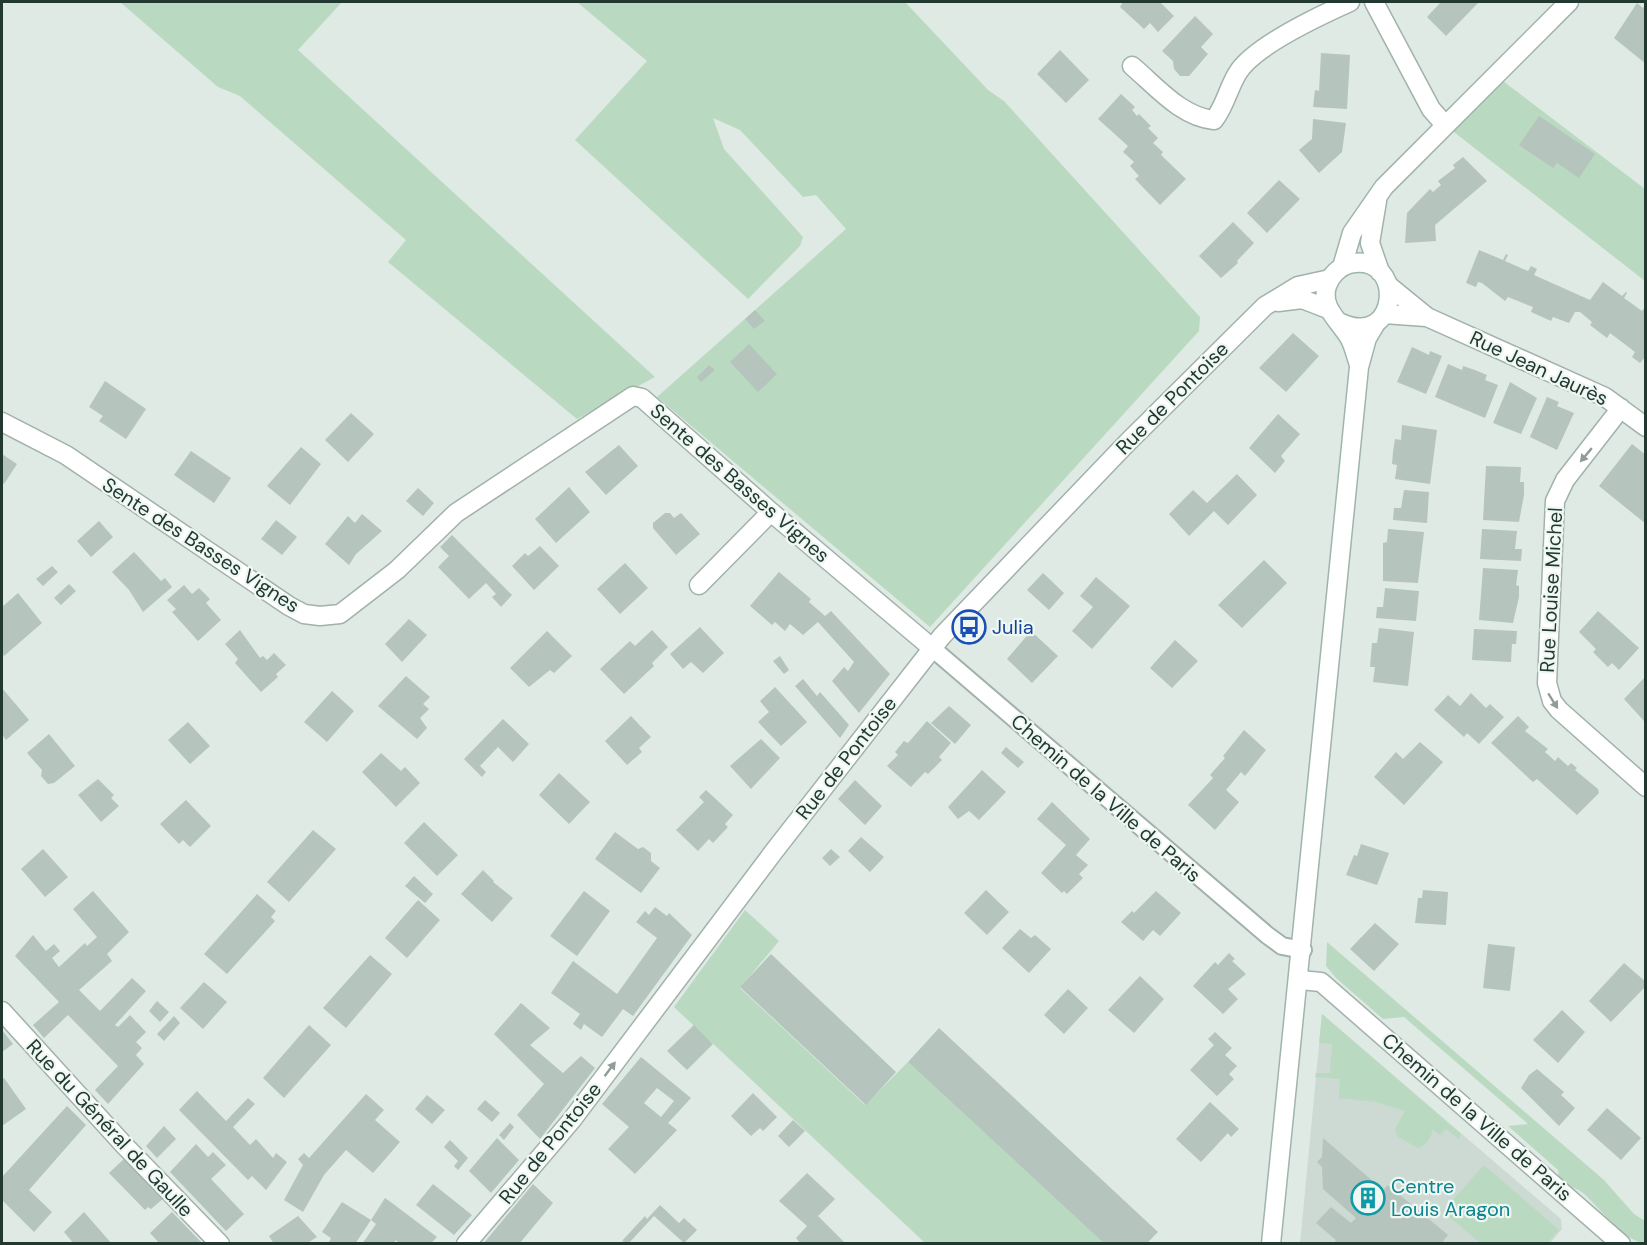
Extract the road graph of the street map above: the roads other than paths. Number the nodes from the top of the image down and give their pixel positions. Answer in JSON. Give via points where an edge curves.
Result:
{"nodes":[{"id":1,"x":1350,"y":2,"type":"edge"},
{"id":2,"x":1569,"y":2,"type":"edge"},
{"id":3,"x":1380,"y":5,"type":"edge"},
{"id":4,"x":1132,"y":66,"type":"dead end"},
{"id":5,"x":1445,"y":125,"type":"junction"},
{"id":6,"x":1380,"y":191,"type":"junction"},
{"id":7,"x":1336,"y":273,"type":"junction"},
{"id":8,"x":1384,"y":279,"type":"junction"},
{"id":9,"x":1265,"y":306,"type":"junction"},
{"id":10,"x":1334,"y":316,"type":"junction"},
{"id":11,"x":1427,"y":317,"type":"junction"},
{"id":12,"x":1380,"y":318,"type":"junction"},
{"id":13,"x":1359,"y":367,"type":"junction"},
{"id":14,"x":1621,"y":408,"type":"junction"},
{"id":15,"x":2,"y":422,"type":"edge"},
{"id":16,"x":1646,"y":427,"type":"edge"},
{"id":17,"x":771,"y":512,"type":"junction"},
{"id":18,"x":699,"y":585,"type":"dead end"},
{"id":19,"x":932,"y":648,"type":"junction"},
{"id":20,"x":1646,"y":787,"type":"edge"},
{"id":21,"x":1303,"y":950,"type":"junction"},
{"id":22,"x":1300,"y":980,"type":"junction"},
{"id":23,"x":2,"y":1011,"type":"edge"},
{"id":24,"x":220,"y":1244,"type":"edge"},
{"id":25,"x":466,"y":1244,"type":"edge"},
{"id":26,"x":1271,"y":1244,"type":"edge"},
{"id":27,"x":1621,"y":1244,"type":"edge"}],
"edges":[{"from":1,"to":4,"type":"street","via":[[1273,41],[1237,72],[1214,120],[1199,119],[1181,108]]},
{"from":2,"to":5,"type":"street"},
{"from":3,"to":5,"type":"street","via":[[1431,109]]},
{"from":5,"to":6,"type":"street"},
{"from":6,"to":7,"type":"street","via":[[1352,232]]},
{"from":6,"to":8,"type":"street","via":[[1370,243]]},
{"from":7,"to":8,"type":"street","via":[[1349,264],[1365,264]]},
{"from":7,"to":9,"type":"street","name":"Rue de Pontoise","via":[[1298,286]]},
{"from":7,"to":10,"type":"street","via":[[1326,288]]},
{"from":8,"to":11,"type":"street","name":"Rue Jean Jaurès"},
{"from":8,"to":12,"type":"street","via":[[1389,305]]},
{"from":9,"to":10,"type":"street","via":[[1302,299]]},
{"from":9,"to":19,"type":"street","name":"Rue de Pontoise","via":[[1082,489]]},
{"from":10,"to":12,"type":"street","via":[[1358,328]]},
{"from":10,"to":13,"type":"street","via":[[1351,341]]},
{"from":11,"to":12,"type":"street","name":"Rue Jean Jaurès"},
{"from":11,"to":14,"type":"street","name":"Rue Jean Jaurès","via":[[1597,393]]},
{"from":12,"to":13,"type":"street","via":[[1366,338]]},
{"from":13,"to":21,"type":"street"},
{"from":14,"to":16,"type":"street","name":"Rue Jean Jaurès"},
{"from":14,"to":20,"type":"street","name":"Rue Louise Michel","one_way":true,"via":[[1565,480],[1555,501],[1547,683],[1559,710]]},
{"from":15,"to":17,"type":"street","name":"Sente des Basses Vignes","via":[[66,455],[289,606],[304,614],[320,616],[340,614],[360,602],[456,513],[633,396],[642,398]]},
{"from":17,"to":18,"type":"street"},
{"from":17,"to":19,"type":"street","name":"Sente des Basses Vignes"},
{"from":19,"to":21,"type":"street","name":"Chemin de la Ville de Paris","via":[[1282,946]]},
{"from":25,"to":19,"type":"street","name":"Rue de Pontoise","one_way":true,"via":[[571,1121]]},
{"from":21,"to":22,"type":"street"},
{"from":22,"to":26,"type":"street"},
{"from":22,"to":27,"type":"street","name":"Chemin de la Ville de Paris","via":[[1320,982]]},
{"from":23,"to":24,"type":"street","name":"Rue du Général de Gaulle"}]}
